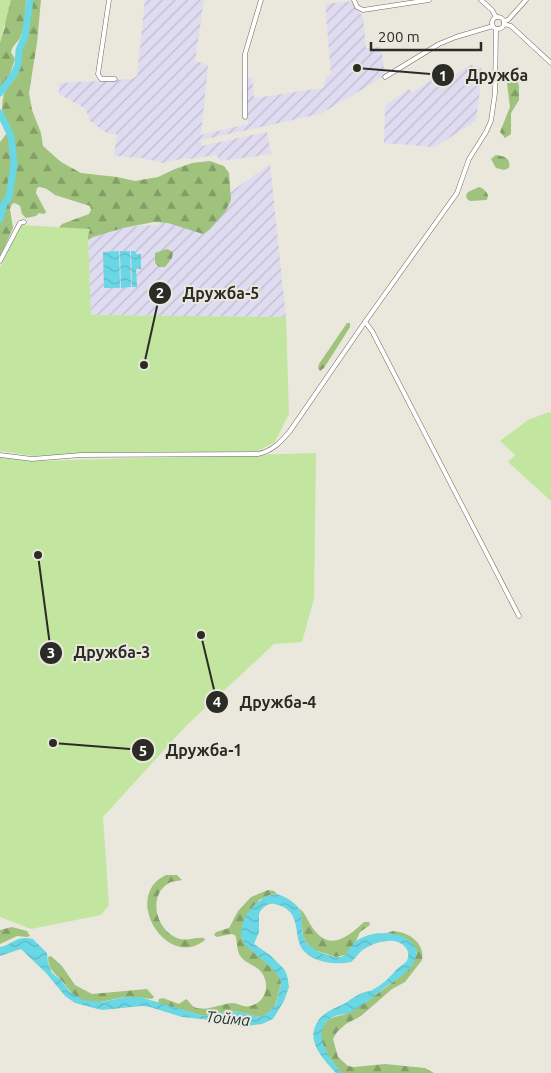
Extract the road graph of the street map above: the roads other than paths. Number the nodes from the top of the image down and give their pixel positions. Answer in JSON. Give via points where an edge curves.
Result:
{"nodes":[{"id":1,"x":109,"y":0,"type":"edge"},
{"id":2,"x":261,"y":0,"type":"edge"},
{"id":3,"x":354,"y":0,"type":"edge"},
{"id":4,"x":429,"y":0,"type":"edge"},
{"id":5,"x":481,"y":0,"type":"edge"},
{"id":6,"x":526,"y":0,"type":"edge"},
{"id":7,"x":496,"y":17,"type":"junction"},
{"id":8,"x":504,"y":23,"type":"junction"},
{"id":9,"x":494,"y":27,"type":"junction"},
{"id":10,"x":551,"y":63,"type":"edge"},
{"id":11,"x":385,"y":77,"type":"dead end"},
{"id":12,"x":116,"y":80,"type":"dead end"},
{"id":13,"x":245,"y":116,"type":"dead end"},
{"id":14,"x":24,"y":222,"type":"dead end"},
{"id":15,"x":0,"y":262,"type":"edge"},
{"id":16,"x":364,"y":322,"type":"junction"},
{"id":17,"x":0,"y":455,"type":"edge"},
{"id":18,"x":519,"y":616,"type":"dead end"}],
"edges":[{"from":1,"to":12,"type":"street","via":[[98,74],[102,79]]},
{"from":2,"to":13,"type":"street","via":[[245,54]]},
{"from":3,"to":4,"type":"street","via":[[363,10]]},
{"from":5,"to":7,"type":"street"},
{"from":6,"to":8,"type":"street"},
{"from":7,"to":8,"type":"street","via":[[501,17]]},
{"from":7,"to":9,"type":"street","via":[[492,20]]},
{"from":8,"to":9,"type":"street","via":[[501,28]]},
{"from":8,"to":10,"type":"street"},
{"from":9,"to":11,"type":"street","via":[[439,44]]},
{"from":9,"to":16,"type":"street","via":[[495,93],[489,127],[469,159],[457,193]]},
{"from":14,"to":15,"type":"street","via":[[15,231]]},
{"from":16,"to":17,"type":"street","via":[[290,431],[277,445],[264,452],[81,455],[32,459]]},
{"from":16,"to":18,"type":"street","via":[[372,331]]}]}
